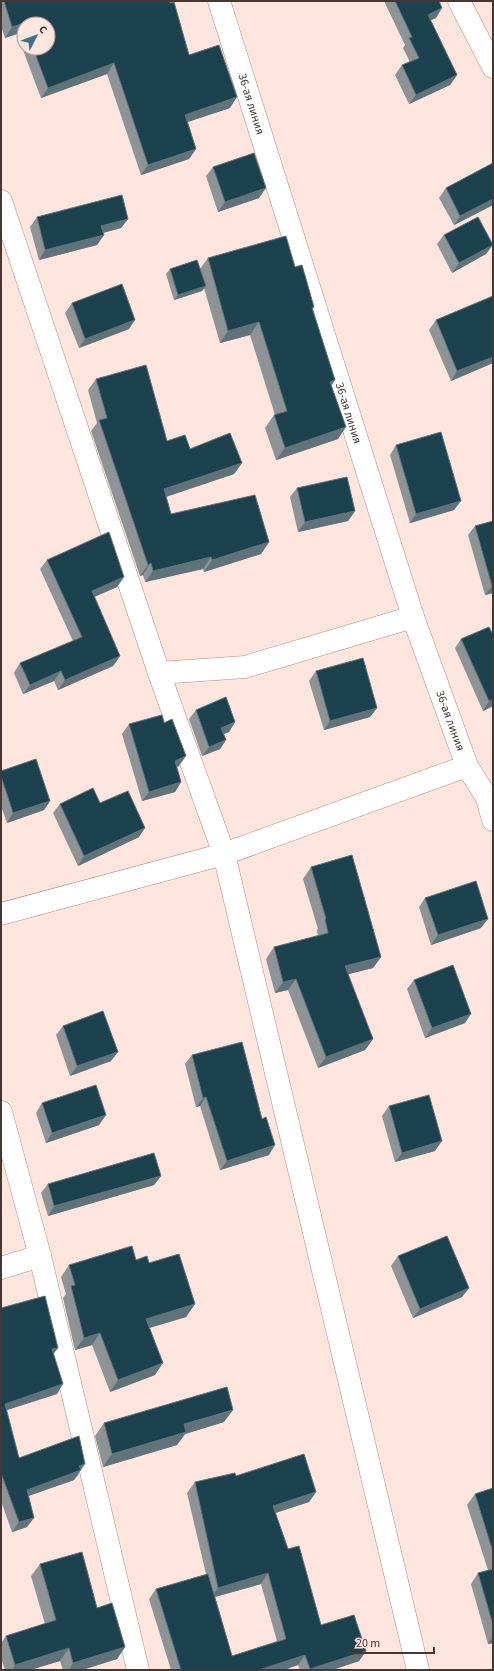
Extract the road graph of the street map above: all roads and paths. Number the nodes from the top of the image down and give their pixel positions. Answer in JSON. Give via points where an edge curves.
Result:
{"nodes":[{"id":1,"x":219,"y":1,"type":"edge"},
{"id":2,"x":459,"y":1,"type":"edge"},
{"id":3,"x":493,"y":67,"type":"edge"},
{"id":4,"x":1,"y":201,"type":"edge"},
{"id":5,"x":413,"y":617,"type":"junction"},
{"id":6,"x":159,"y":673,"type":"junction"},
{"id":7,"x":467,"y":766,"type":"junction"},
{"id":8,"x":493,"y":820,"type":"edge"},
{"id":9,"x":224,"y":854,"type":"junction"},
{"id":10,"x":1,"y":914,"type":"edge"},
{"id":11,"x":1,"y":1112,"type":"edge"},
{"id":12,"x":40,"y":1256,"type":"junction"},
{"id":13,"x":1,"y":1268,"type":"edge"},
{"id":14,"x":138,"y":1670,"type":"edge"},
{"id":15,"x":418,"y":1670,"type":"edge"}],
"edges":[{"from":1,"to":5,"type":"street","name":"36-ая линия"},
{"from":2,"to":3,"type":"street"},
{"from":4,"to":6,"type":"street"},
{"from":5,"to":6,"type":"street","via":[[244,667]]},
{"from":5,"to":7,"type":"street","name":"36-ая линия"},
{"from":6,"to":9,"type":"street"},
{"from":7,"to":8,"type":"street","name":"36-ая линия","via":[[487,798]]},
{"from":7,"to":9,"type":"street"},
{"from":9,"to":10,"type":"street"},
{"from":9,"to":15,"type":"street"},
{"from":11,"to":12,"type":"street"},
{"from":12,"to":13,"type":"street"},
{"from":12,"to":14,"type":"street"}]}
